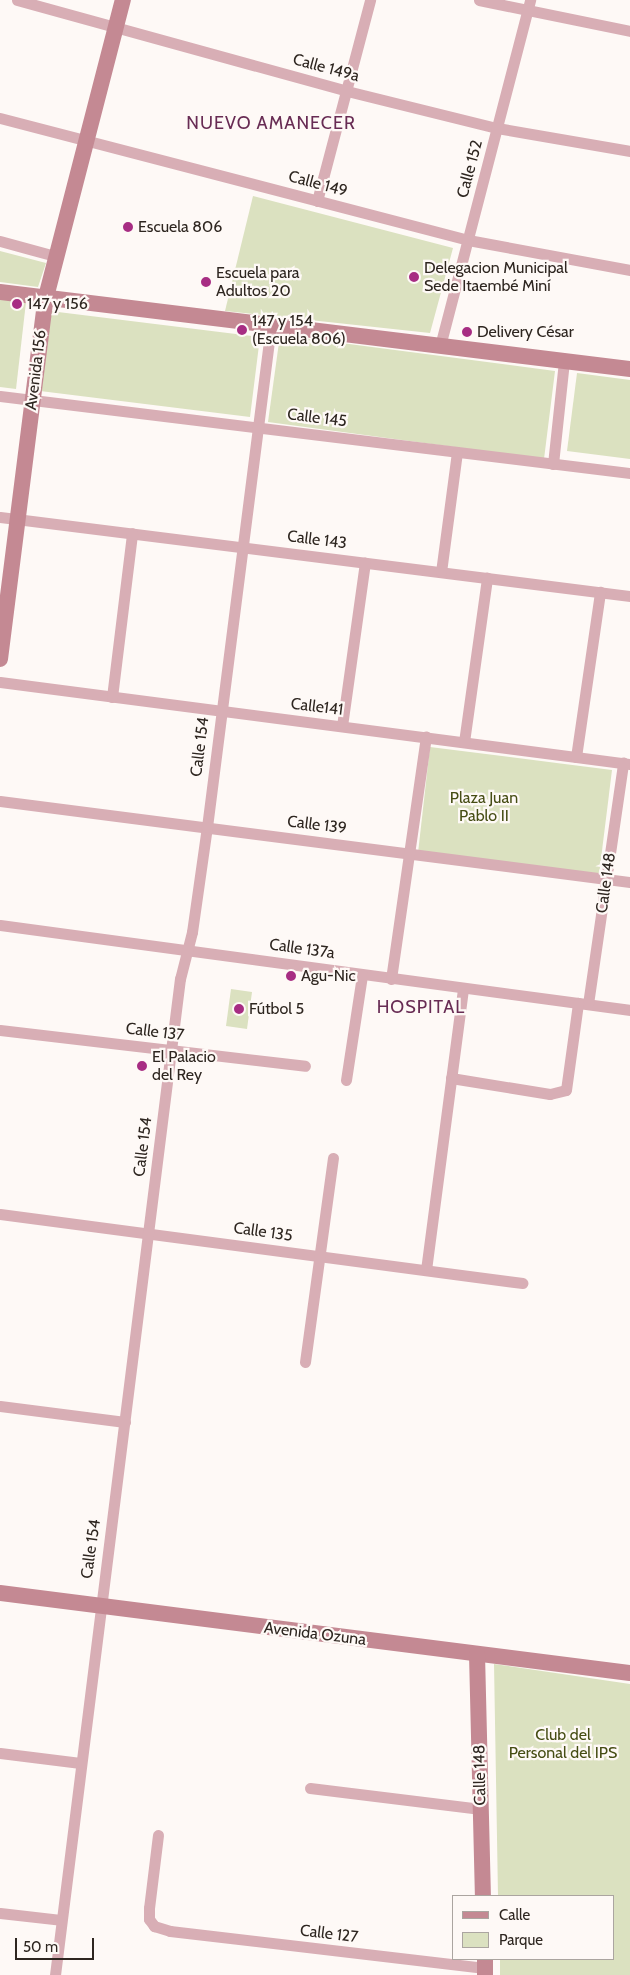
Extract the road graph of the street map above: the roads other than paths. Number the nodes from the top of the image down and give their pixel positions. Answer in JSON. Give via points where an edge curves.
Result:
{"nodes":[{"id":1,"x":17,"y":0,"type":"edge"},
{"id":2,"x":123,"y":0,"type":"edge"},
{"id":3,"x":370,"y":0,"type":"edge"},
{"id":4,"x":479,"y":0,"type":"edge"},
{"id":5,"x":530,"y":0,"type":"edge"},
{"id":6,"x":527,"y":12,"type":"junction"},
{"id":7,"x":116,"y":29,"type":"junction"},
{"id":8,"x":630,"y":31,"type":"edge"},
{"id":9,"x":347,"y":91,"type":"junction"},
{"id":10,"x":0,"y":118,"type":"edge"},
{"id":11,"x":497,"y":128,"type":"junction"},
{"id":12,"x":85,"y":141,"type":"junction"},
{"id":13,"x":630,"y":151,"type":"edge"},
{"id":14,"x":317,"y":201,"type":"junction"},
{"id":15,"x":468,"y":240,"type":"junction"},
{"id":16,"x":0,"y":241,"type":"edge"},
{"id":17,"x":55,"y":256,"type":"junction"},
{"id":18,"x":630,"y":270,"type":"edge"},
{"id":19,"x":0,"y":292,"type":"edge"},
{"id":20,"x":46,"y":297,"type":"junction"},
{"id":21,"x":271,"y":325,"type":"junction"},
{"id":22,"x":440,"y":346,"type":"junction"},
{"id":23,"x":564,"y":361,"type":"junction"},
{"id":24,"x":630,"y":369,"type":"edge"},
{"id":25,"x":0,"y":396,"type":"edge"},
{"id":26,"x":33,"y":400,"type":"junction"},
{"id":27,"x":258,"y":427,"type":"junction"},
{"id":28,"x":458,"y":452,"type":"junction"},
{"id":29,"x":553,"y":464,"type":"junction"},
{"id":30,"x":630,"y":473,"type":"edge"},
{"id":31,"x":0,"y":517,"type":"edge"},
{"id":32,"x":18,"y":519,"type":"junction"},
{"id":33,"x":132,"y":534,"type":"junction"},
{"id":34,"x":244,"y":548,"type":"junction"},
{"id":35,"x":365,"y":563,"type":"junction"},
{"id":36,"x":441,"y":572,"type":"junction"},
{"id":37,"x":487,"y":578,"type":"junction"},
{"id":38,"x":600,"y":592,"type":"junction"},
{"id":39,"x":630,"y":596,"type":"edge"},
{"id":40,"x":0,"y":659,"type":"edge"},
{"id":41,"x":0,"y":682,"type":"edge"},
{"id":42,"x":112,"y":697,"type":"junction"},
{"id":43,"x":221,"y":711,"type":"junction"},
{"id":44,"x":342,"y":726,"type":"junction"},
{"id":45,"x":426,"y":737,"type":"junction"},
{"id":46,"x":464,"y":742,"type":"junction"},
{"id":47,"x":576,"y":757,"type":"junction"},
{"id":48,"x":627,"y":763,"type":"edge"},
{"id":49,"x":0,"y":801,"type":"edge"},
{"id":50,"x":207,"y":828,"type":"junction"},
{"id":51,"x":409,"y":854,"type":"junction"},
{"id":52,"x":606,"y":879,"type":"junction"},
{"id":53,"x":630,"y":882,"type":"edge"},
{"id":54,"x":0,"y":925,"type":"edge"},
{"id":55,"x":188,"y":949,"type":"junction"},
{"id":56,"x":362,"y":975,"type":"junction"},
{"id":57,"x":392,"y":979,"type":"junction"},
{"id":58,"x":463,"y":988,"type":"junction"},
{"id":59,"x":583,"y":1003,"type":"junction"},
{"id":60,"x":630,"y":1010,"type":"edge"},
{"id":61,"x":0,"y":1030,"type":"edge"},
{"id":62,"x":172,"y":1050,"type":"junction"},
{"id":63,"x":305,"y":1066,"type":"dead end"},
{"id":64,"x":451,"y":1078,"type":"junction"},
{"id":65,"x":346,"y":1080,"type":"dead end"},
{"id":66,"x":333,"y":1158,"type":"dead end"},
{"id":67,"x":0,"y":1214,"type":"edge"},
{"id":68,"x":149,"y":1233,"type":"junction"},
{"id":69,"x":322,"y":1256,"type":"junction"},
{"id":70,"x":426,"y":1270,"type":"junction"},
{"id":71,"x":522,"y":1283,"type":"dead end"},
{"id":72,"x":305,"y":1362,"type":"dead end"},
{"id":73,"x":0,"y":1406,"type":"edge"},
{"id":74,"x":126,"y":1422,"type":"junction"},
{"id":75,"x":0,"y":1593,"type":"edge"},
{"id":76,"x":99,"y":1606,"type":"junction"},
{"id":77,"x":477,"y":1654,"type":"junction"},
{"id":78,"x":630,"y":1673,"type":"edge"},
{"id":79,"x":0,"y":1753,"type":"edge"},
{"id":80,"x":80,"y":1763,"type":"junction"},
{"id":81,"x":310,"y":1788,"type":"dead end"},
{"id":82,"x":481,"y":1809,"type":"junction"},
{"id":83,"x":158,"y":1835,"type":"dead end"},
{"id":84,"x":483,"y":1895,"type":"edge"},
{"id":85,"x":0,"y":1913,"type":"edge"},
{"id":86,"x":61,"y":1920,"type":"junction"},
{"id":87,"x":485,"y":1967,"type":"edge"},
{"id":88,"x":55,"y":1975,"type":"edge"}],
"edges":[{"from":1,"to":7,"type":"street","name":"Calle 149a"},
{"from":2,"to":7,"type":"main road","name":"Avenida 156"},
{"from":3,"to":9,"type":"street"},
{"from":4,"to":6,"type":"street"},
{"from":5,"to":6,"type":"street","name":"Calle 152"},
{"from":6,"to":8,"type":"street"},
{"from":6,"to":11,"type":"street","name":"Calle 152"},
{"from":7,"to":9,"type":"street","name":"Calle 149a"},
{"from":7,"to":12,"type":"main road","name":"Avenida 156"},
{"from":9,"to":11,"type":"street","name":"Calle 149a"},
{"from":9,"to":14,"type":"street"},
{"from":10,"to":12,"type":"street","name":"Calle 149"},
{"from":11,"to":13,"type":"street","name":"Calle 149a"},
{"from":11,"to":15,"type":"street","name":"Calle 152"},
{"from":12,"to":14,"type":"street","name":"Calle 149"},
{"from":12,"to":17,"type":"main road","name":"Avenida 156"},
{"from":14,"to":15,"type":"street","name":"Calle 149"},
{"from":15,"to":18,"type":"street","name":"Calle 149"},
{"from":15,"to":22,"type":"street","name":"Calle 152"},
{"from":16,"to":17,"type":"street"},
{"from":17,"to":20,"type":"main road","name":"Avenida 156"},
{"from":19,"to":20,"type":"main road"},
{"from":20,"to":21,"type":"main road"},
{"from":20,"to":26,"type":"main road","name":"Avenida 156"},
{"from":21,"to":22,"type":"main road"},
{"from":21,"to":27,"type":"street","name":"Calle 154"},
{"from":22,"to":23,"type":"main road"},
{"from":23,"to":24,"type":"main road"},
{"from":23,"to":29,"type":"street"},
{"from":25,"to":26,"type":"street","name":"Calle 145"},
{"from":26,"to":27,"type":"street","name":"Calle 145"},
{"from":26,"to":32,"type":"main road","name":"Avenida 156"},
{"from":27,"to":28,"type":"street","name":"Calle 145"},
{"from":27,"to":34,"type":"street","name":"Calle 154"},
{"from":28,"to":29,"type":"street","name":"Calle 145"},
{"from":28,"to":36,"type":"street"},
{"from":29,"to":30,"type":"street","name":"Calle 145"},
{"from":31,"to":32,"type":"street","name":"Calle 143"},
{"from":32,"to":33,"type":"street","name":"Calle 143"},
{"from":32,"to":40,"type":"main road","name":"Avenida 156"},
{"from":33,"to":34,"type":"street","name":"Calle 143"},
{"from":33,"to":42,"type":"street"},
{"from":34,"to":35,"type":"street","name":"Calle 143"},
{"from":34,"to":43,"type":"street","name":"Calle 154"},
{"from":35,"to":36,"type":"street","name":"Calle 143"},
{"from":35,"to":44,"type":"street"},
{"from":36,"to":37,"type":"street","name":"Calle 143"},
{"from":37,"to":38,"type":"street","name":"Calle 143"},
{"from":37,"to":46,"type":"street"},
{"from":38,"to":39,"type":"street","name":"Calle 143"},
{"from":38,"to":47,"type":"street"},
{"from":41,"to":42,"type":"street","name":"Calle141"},
{"from":42,"to":43,"type":"street","name":"Calle141"},
{"from":43,"to":44,"type":"street","name":"Calle141"},
{"from":43,"to":50,"type":"street","name":"Calle 154"},
{"from":44,"to":45,"type":"street","name":"Calle141"},
{"from":45,"to":46,"type":"street","name":"Calle141"},
{"from":45,"to":51,"type":"street"},
{"from":46,"to":47,"type":"street","name":"Calle141"},
{"from":47,"to":48,"type":"street","name":"Calle141"},
{"from":48,"to":52,"type":"street","name":"Calle 148"},
{"from":49,"to":50,"type":"street","name":"Calle 139"},
{"from":50,"to":51,"type":"street","name":"Calle 139"},
{"from":50,"to":55,"type":"street","name":"Calle 154"},
{"from":51,"to":52,"type":"street","name":"Calle 139"},
{"from":51,"to":57,"type":"street"},
{"from":52,"to":53,"type":"street","name":"Calle 139"},
{"from":52,"to":59,"type":"street","name":"Calle 148"},
{"from":54,"to":55,"type":"street","name":"Calle 137a"},
{"from":55,"to":56,"type":"street","name":"Calle 137a"},
{"from":55,"to":62,"type":"street","name":"Calle 154"},
{"from":56,"to":57,"type":"street","name":"Calle 137a"},
{"from":56,"to":65,"type":"street"},
{"from":57,"to":58,"type":"street","name":"Calle 137a"},
{"from":58,"to":59,"type":"street","name":"Calle 137a"},
{"from":58,"to":64,"type":"street"},
{"from":59,"to":60,"type":"street","name":"Calle 137a"},
{"from":59,"to":64,"type":"street","name":"Calle 148","via":[[566,1090],[550,1094]]},
{"from":61,"to":62,"type":"street","name":"Calle 137"},
{"from":62,"to":63,"type":"street","name":"Calle 137"},
{"from":62,"to":68,"type":"street","name":"Calle 154"},
{"from":64,"to":70,"type":"street"},
{"from":66,"to":69,"type":"street"},
{"from":67,"to":68,"type":"street","name":"Calle 135"},
{"from":68,"to":69,"type":"street","name":"Calle 135"},
{"from":68,"to":74,"type":"street","name":"Calle 154"},
{"from":69,"to":70,"type":"street","name":"Calle 135"},
{"from":69,"to":72,"type":"street"},
{"from":70,"to":71,"type":"street","name":"Calle 135"},
{"from":73,"to":74,"type":"street"},
{"from":74,"to":76,"type":"street","name":"Calle 154"},
{"from":75,"to":76,"type":"main road","name":"Avenida Ozuna"},
{"from":76,"to":77,"type":"main road","name":"Avenida Ozuna"},
{"from":76,"to":80,"type":"street","name":"Calle 154"},
{"from":77,"to":78,"type":"main road","name":"Avenida Ozuna"},
{"from":77,"to":82,"type":"main road","name":"Calle 148"},
{"from":79,"to":80,"type":"street"},
{"from":80,"to":86,"type":"street","name":"Calle 154"},
{"from":81,"to":82,"type":"street"},
{"from":82,"to":84,"type":"main road","name":"Calle 148"},
{"from":83,"to":87,"type":"street","name":"Calle 127","via":[[149,1919],[154,1926],[170,1932]]},
{"from":85,"to":86,"type":"street"},
{"from":86,"to":88,"type":"street","name":"Calle 154"}]}
